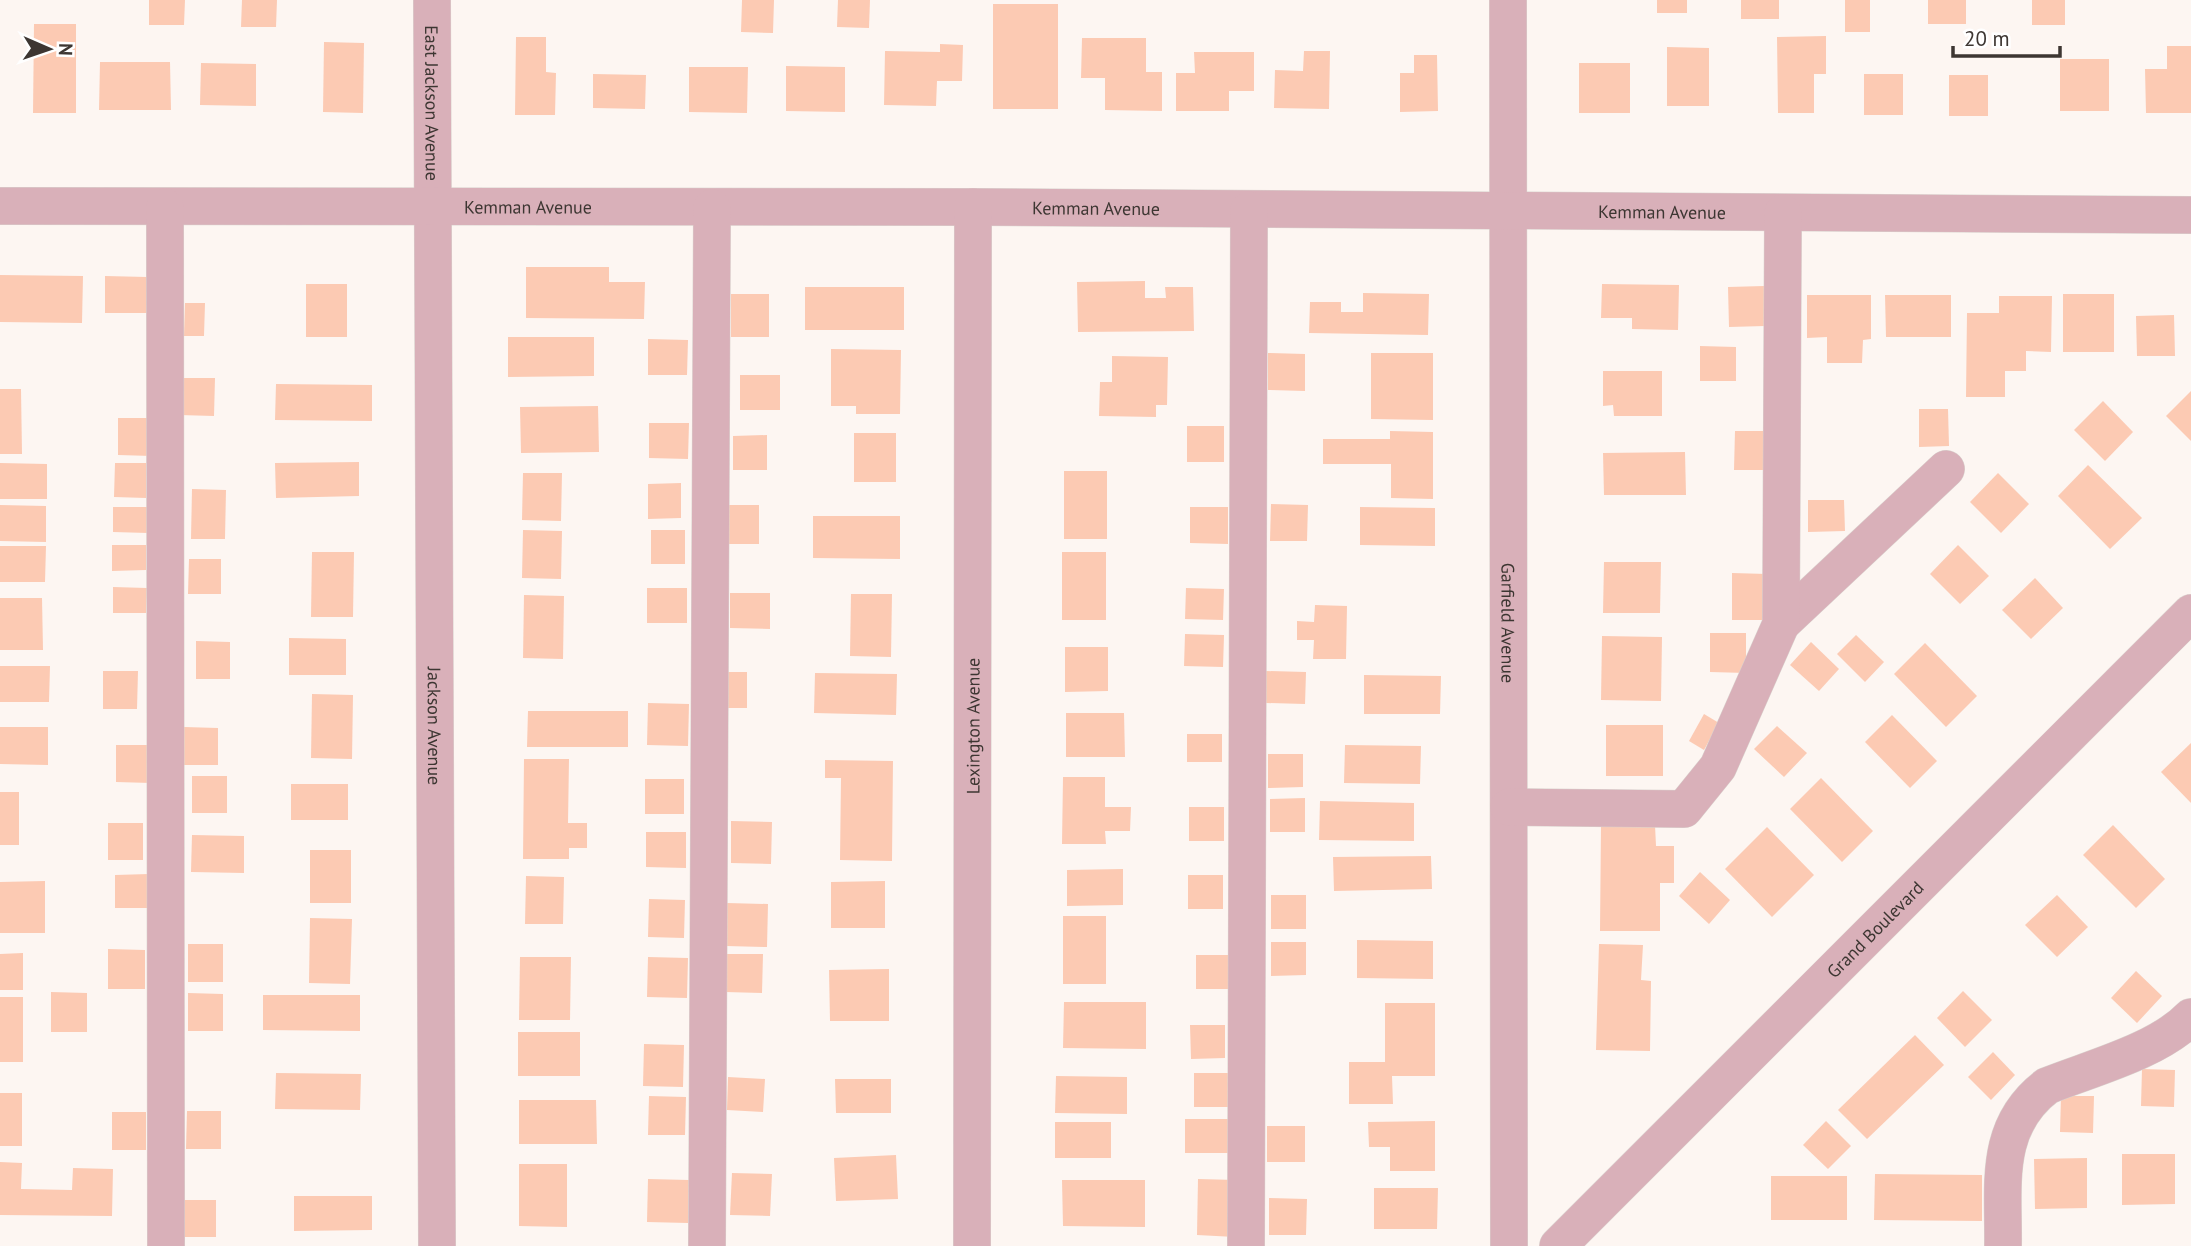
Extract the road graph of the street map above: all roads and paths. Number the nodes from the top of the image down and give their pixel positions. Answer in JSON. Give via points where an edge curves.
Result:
{"nodes":[{"id":1,"x":432,"y":0,"type":"edge"},
{"id":2,"x":1507,"y":0,"type":"edge"},
{"id":3,"x":0,"y":206,"type":"edge"},
{"id":4,"x":165,"y":207,"type":"junction"},
{"id":5,"x":432,"y":207,"type":"junction"},
{"id":6,"x":973,"y":207,"type":"junction"},
{"id":7,"x":712,"y":208,"type":"junction"},
{"id":8,"x":1249,"y":210,"type":"junction"},
{"id":9,"x":1509,"y":212,"type":"junction"},
{"id":10,"x":1783,"y":213,"type":"junction"},
{"id":11,"x":2191,"y":215,"type":"edge"},
{"id":12,"x":1946,"y":470,"type":"dead end"},
{"id":13,"x":2191,"y":613,"type":"edge"},
{"id":14,"x":1781,"y":624,"type":"junction"},
{"id":15,"x":1508,"y":807,"type":"junction"},
{"id":16,"x":2187,"y":1025,"type":"edge"},
{"id":17,"x":166,"y":1246,"type":"edge"},
{"id":18,"x":437,"y":1246,"type":"edge"},
{"id":19,"x":707,"y":1246,"type":"edge"},
{"id":20,"x":972,"y":1246,"type":"edge"},
{"id":21,"x":1247,"y":1246,"type":"edge"},
{"id":22,"x":1509,"y":1246,"type":"edge"},
{"id":23,"x":1558,"y":1246,"type":"edge"},
{"id":24,"x":2003,"y":1246,"type":"edge"}],
"edges":[{"from":1,"to":5,"type":"street","name":"East Jackson Avenue"},
{"from":2,"to":9,"type":"street","name":"Garfield Avenue"},
{"from":3,"to":4,"type":"street","name":"Kemman Avenue"},
{"from":4,"to":5,"type":"street","name":"Kemman Avenue"},
{"from":4,"to":17,"type":"street"},
{"from":5,"to":7,"type":"street","name":"Kemman Avenue"},
{"from":5,"to":18,"type":"street","name":"Jackson Avenue"},
{"from":6,"to":7,"type":"street","name":"Kemman Avenue"},
{"from":6,"to":8,"type":"street","name":"Kemman Avenue"},
{"from":6,"to":20,"type":"street","name":"Lexington Avenue"},
{"from":7,"to":19,"type":"street"},
{"from":8,"to":9,"type":"street","name":"Kemman Avenue"},
{"from":8,"to":21,"type":"street"},
{"from":9,"to":10,"type":"street","name":"Kemman Avenue"},
{"from":9,"to":15,"type":"street","name":"Garfield Avenue"},
{"from":10,"to":11,"type":"street","name":"Kemman Avenue"},
{"from":10,"to":14,"type":"street"},
{"from":12,"to":14,"type":"street"},
{"from":13,"to":23,"type":"street","name":"Grand Boulevard"},
{"from":14,"to":15,"type":"street","via":[[1718,767],[1684,809]]},
{"from":15,"to":22,"type":"street","name":"Garfield Avenue"},
{"from":16,"to":24,"type":"street","via":[[2160,1041],[2047,1086],[2031,1098],[2007,1139]]}]}
